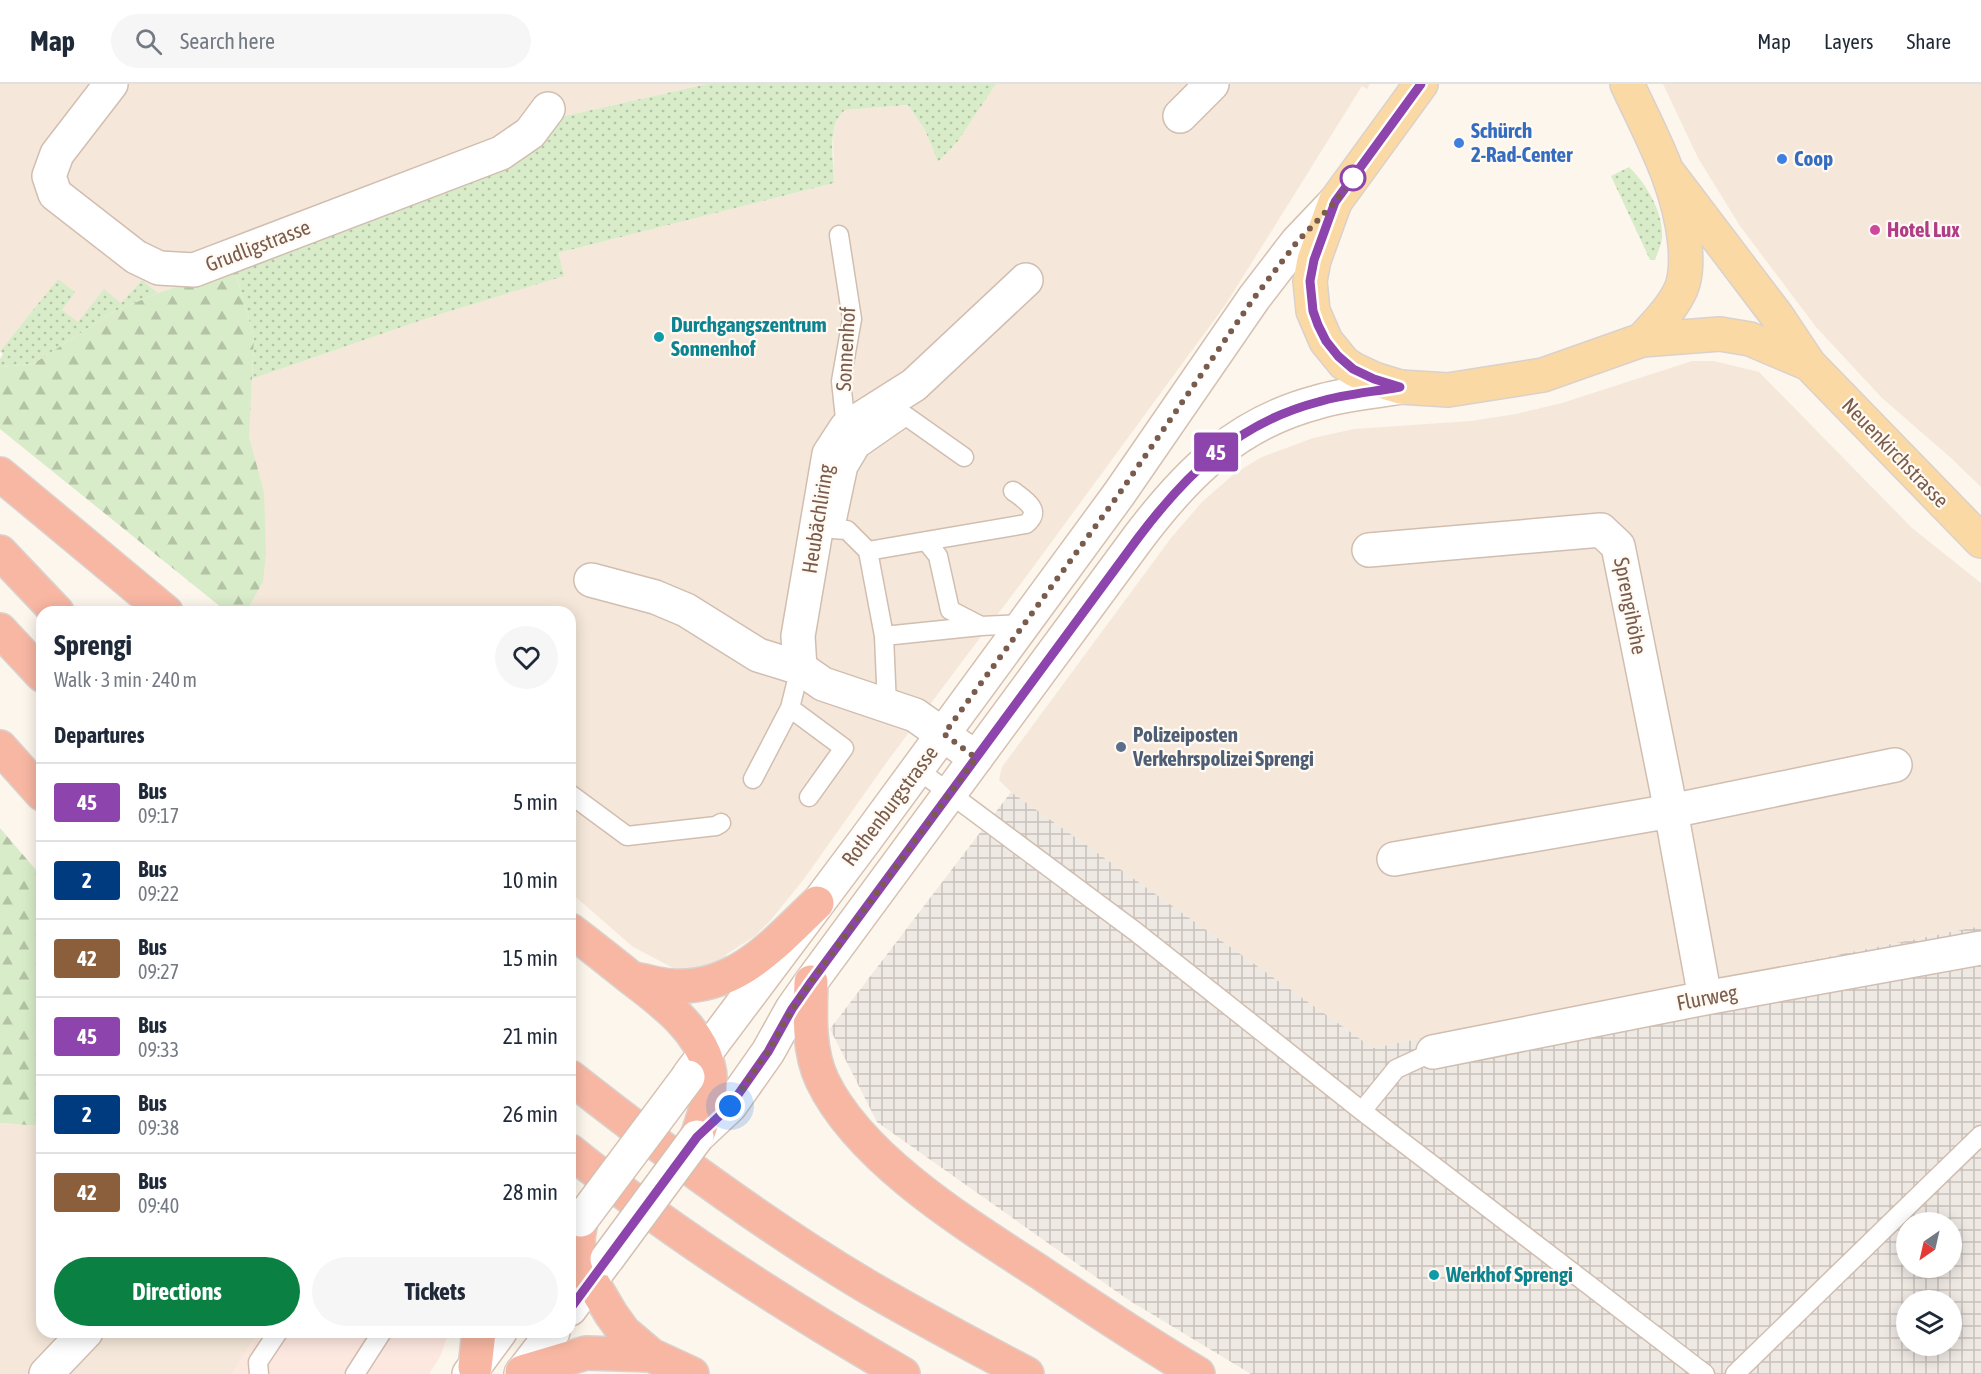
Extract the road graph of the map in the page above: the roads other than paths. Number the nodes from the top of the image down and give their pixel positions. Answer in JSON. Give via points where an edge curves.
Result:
{"nodes":[{"id":1,"x":111,"y":84,"type":"edge"},
{"id":2,"x":1212,"y":84,"type":"edge"},
{"id":3,"x":1421,"y":84,"type":"edge"},
{"id":4,"x":1627,"y":84,"type":"edge"},
{"id":5,"x":548,"y":109,"type":"dead end"},
{"id":6,"x":1180,"y":116,"type":"dead end"},
{"id":7,"x":1670,"y":175,"type":"junction"},
{"id":8,"x":1335,"y":202,"type":"junction"},
{"id":9,"x":839,"y":236,"type":"dead end"},
{"id":10,"x":1026,"y":280,"type":"dead end"},
{"id":11,"x":1642,"y":340,"type":"junction"},
{"id":12,"x":1809,"y":364,"type":"junction"},
{"id":13,"x":1400,"y":387,"type":"junction"},
{"id":14,"x":846,"y":428,"type":"junction"},
{"id":15,"x":964,"y":457,"type":"dead end"},
{"id":16,"x":0,"y":474,"type":"edge"},
{"id":17,"x":1013,"y":491,"type":"dead end"},
{"id":18,"x":826,"y":529,"type":"junction"},
{"id":19,"x":926,"y":541,"type":"junction"},
{"id":20,"x":1981,"y":541,"type":"edge"},
{"id":21,"x":1369,"y":550,"type":"dead end"},
{"id":22,"x":868,"y":551,"type":"junction"},
{"id":23,"x":0,"y":552,"type":"edge"},
{"id":24,"x":591,"y":580,"type":"dead end"},
{"id":25,"x":51,"y":606,"type":"edge"},
{"id":26,"x":159,"y":606,"type":"edge"},
{"id":27,"x":1024,"y":624,"type":"junction"},
{"id":28,"x":981,"y":626,"type":"junction"},
{"id":29,"x":0,"y":630,"type":"edge"},
{"id":30,"x":884,"y":636,"type":"junction"},
{"id":31,"x":800,"y":668,"type":"junction"},
{"id":32,"x":36,"y":669,"type":"edge"},
{"id":33,"x":887,"y":706,"type":"junction"},
{"id":34,"x":790,"y":708,"type":"junction"},
{"id":35,"x":944,"y":734,"type":"junction"},
{"id":36,"x":0,"y":747,"type":"edge"},
{"id":37,"x":976,"y":758,"type":"junction"},
{"id":38,"x":1894,"y":765,"type":"dead end"},
{"id":39,"x":917,"y":769,"type":"junction"},
{"id":40,"x":753,"y":779,"type":"dead end"},
{"id":41,"x":36,"y":787,"type":"edge"},
{"id":42,"x":951,"y":793,"type":"junction"},
{"id":43,"x":809,"y":797,"type":"dead end"},
{"id":44,"x":576,"y":798,"type":"edge"},
{"id":45,"x":1671,"y":811,"type":"junction"},
{"id":46,"x":721,"y":823,"type":"dead end"},
{"id":47,"x":1394,"y":859,"type":"dead end"},
{"id":48,"x":817,"y":903,"type":"junction"},
{"id":49,"x":576,"y":935,"type":"edge"},
{"id":50,"x":1981,"y":948,"type":"edge"},
{"id":51,"x":632,"y":979,"type":"junction"},
{"id":52,"x":811,"y":982,"type":"junction"},
{"id":53,"x":1705,"y":998,"type":"junction"},
{"id":54,"x":1433,"y":1052,"type":"joint"},
{"id":55,"x":576,"y":1082,"type":"edge"},
{"id":56,"x":708,"y":1082,"type":"junction"},
{"id":57,"x":1362,"y":1111,"type":"junction"},
{"id":58,"x":1981,"y":1135,"type":"edge"},
{"id":59,"x":697,"y":1137,"type":"joint"},
{"id":60,"x":576,"y":1156,"type":"edge"},
{"id":61,"x":582,"y":1250,"type":"edge"},
{"id":62,"x":576,"y":1280,"type":"edge"},
{"id":63,"x":80,"y":1338,"type":"edge"},
{"id":64,"x":274,"y":1338,"type":"edge"},
{"id":65,"x":378,"y":1338,"type":"edge"},
{"id":66,"x":478,"y":1338,"type":"edge"},
{"id":67,"x":496,"y":1338,"type":"edge"},
{"id":68,"x":548,"y":1338,"type":"edge"},
{"id":69,"x":651,"y":1355,"type":"junction"},
{"id":70,"x":472,"y":1370,"type":"edge"},
{"id":71,"x":522,"y":1373,"type":"edge"},
{"id":72,"x":46,"y":1374,"type":"edge"},
{"id":73,"x":259,"y":1374,"type":"edge"},
{"id":74,"x":355,"y":1374,"type":"edge"},
{"id":75,"x":692,"y":1374,"type":"edge"},
{"id":76,"x":903,"y":1374,"type":"edge"},
{"id":77,"x":1027,"y":1374,"type":"edge"},
{"id":78,"x":1198,"y":1374,"type":"edge"},
{"id":79,"x":1705,"y":1374,"type":"edge"},
{"id":80,"x":1735,"y":1374,"type":"edge"}],
"edges":[{"from":1,"to":5,"type":"street","name":"Grudligstrasse","via":[[57,154],[50,176],[55,194],[136,257],[159,268],[194,270],[501,153],[530,133]]},
{"from":2,"to":6,"type":"street"},
{"from":3,"to":8,"type":"main road"},
{"from":4,"to":7,"type":"main road"},
{"from":7,"to":11,"type":"main road","via":[[1682,219],[1684,279],[1670,309]]},
{"from":7,"to":12,"type":"main road"},
{"from":8,"to":13,"type":"main road","via":[[1314,260],[1310,281],[1313,311],[1326,341],[1344,363]]},
{"from":8,"to":27,"type":"street","name":"Rothenburgstrasse","via":[[1297,242],[1254,298]]},
{"from":9,"to":14,"type":"lane","name":"Sonnenhof","via":[[852,319],[841,381]]},
{"from":10,"to":14,"type":"street","name":"Heubächliring","via":[[914,385]]},
{"from":11,"to":12,"type":"main road","via":[[1720,334],[1750,339]]},
{"from":11,"to":13,"type":"main road","via":[[1543,375],[1448,390]]},
{"from":12,"to":20,"type":"main road","name":"Neuenkirchstrasse"},
{"from":13,"to":37,"type":"street","name":"Rothenburgstrasse","via":[[1296,408],[1245,432],[1214,454],[1156,513]]},
{"from":14,"to":18,"type":"street","name":"Heubächliring","via":[[829,454]]},
{"from":15,"to":18,"type":"lane","via":[[906,416],[860,448],[848,468]]},
{"from":16,"to":26,"type":"highway"},
{"from":17,"to":19,"type":"lane","via":[[1032,505],[1034,512],[1026,524]]},
{"from":18,"to":22,"type":"lane","via":[[847,530]]},
{"from":18,"to":31,"type":"street","name":"Heubächliring","via":[[798,636]]},
{"from":19,"to":22,"type":"lane"},
{"from":19,"to":28,"type":"lane","via":[[938,556],[951,610]]},
{"from":21,"to":45,"type":"street","name":"Sprengihöhe","via":[[1601,530],[1606,534],[1618,546]]},
{"from":22,"to":30,"type":"lane"},
{"from":23,"to":25,"type":"highway"},
{"from":24,"to":31,"type":"street","via":[[655,597],[686,610],[758,655]]},
{"from":27,"to":28,"type":"lane"},
{"from":27,"to":35,"type":"street","name":"Rothenburgstrasse"},
{"from":28,"to":30,"type":"lane"},
{"from":29,"to":32,"type":"highway"},
{"from":30,"to":33,"type":"lane"},
{"from":31,"to":33,"type":"street","via":[[823,684]]},
{"from":31,"to":34,"type":"lane"},
{"from":33,"to":35,"type":"street","via":[[915,715]]},
{"from":34,"to":40,"type":"lane"},
{"from":34,"to":43,"type":"lane","via":[[844,748]]},
{"from":35,"to":37,"type":"street"},
{"from":35,"to":39,"type":"street","name":"Rothenburgstrasse"},
{"from":36,"to":41,"type":"highway"},
{"from":37,"to":42,"type":"street","name":"Rothenburgstrasse"},
{"from":38,"to":45,"type":"street"},
{"from":39,"to":42,"type":"lane"},
{"from":39,"to":48,"type":"street","name":"Rothenburgstrasse"},
{"from":42,"to":52,"type":"street","name":"Rothenburgstrasse"},
{"from":42,"to":57,"type":"lane","via":[[1136,932]]},
{"from":44,"to":46,"type":"lane","via":[[627,836]]},
{"from":45,"to":47,"type":"street"},
{"from":45,"to":53,"type":"street","name":"Sprengihöhe"},
{"from":48,"to":51,"type":"highway","via":[[760,956],[733,974],[673,986]]},
{"from":48,"to":56,"type":"street","name":"Rothenburgstrasse"},
{"from":49,"to":51,"type":"highway"},
{"from":50,"to":53,"type":"street","name":"Flurweg"},
{"from":51,"to":56,"type":"highway","via":[[673,1012],[697,1041]]},
{"from":52,"to":56,"type":"street","name":"Rothenburgstrasse","via":[[768,1052]]},
{"from":52,"to":78,"type":"highway","via":[[816,1066],[829,1093],[869,1144],[912,1183],[990,1240]]},
{"from":53,"to":54,"type":"street","name":"Flurweg"},
{"from":54,"to":57,"type":"lane","via":[[1396,1070]]},
{"from":55,"to":77,"type":"highway","via":[[648,1139],[787,1236],[872,1289]]},
{"from":56,"to":59,"type":"highway"},
{"from":56,"to":61,"type":"street","name":"Rothenburgstrasse","bridge":true},
{"from":57,"to":79,"type":"lane"},
{"from":58,"to":80,"type":"lane"},
{"from":59,"to":61,"type":"street","name":"Rothenburgstrasse","bridge":true},
{"from":60,"to":76,"type":"highway","via":[[750,1282]]},
{"from":61,"to":62,"type":"street","name":"Rothenburgstrasse"},
{"from":61,"to":69,"type":"highway","via":[[611,1314],[624,1332]]},
{"from":63,"to":72,"type":"street"},
{"from":64,"to":73,"type":"lane","via":[[258,1362]]},
{"from":65,"to":74,"type":"lane"},
{"from":66,"to":70,"type":"highway"},
{"from":67,"to":70,"type":"street"},
{"from":68,"to":71,"type":"street"},
{"from":69,"to":71,"type":"highway","via":[[586,1353]]},
{"from":69,"to":75,"type":"highway"}]}
